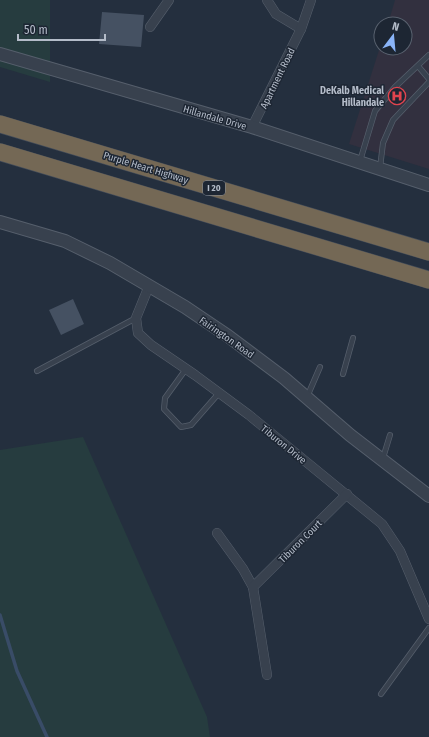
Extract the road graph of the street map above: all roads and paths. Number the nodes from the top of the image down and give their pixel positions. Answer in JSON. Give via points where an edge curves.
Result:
{"nodes":[{"id":1,"x":169,"y":0,"type":"edge"},
{"id":2,"x":267,"y":0,"type":"edge"},
{"id":3,"x":311,"y":0,"type":"edge"},
{"id":4,"x":150,"y":27,"type":"dead end"},
{"id":5,"x":301,"y":29,"type":"junction"},
{"id":6,"x":0,"y":54,"type":"edge"},
{"id":7,"x":429,"y":55,"type":"edge"},
{"id":8,"x":418,"y":66,"type":"junction"},
{"id":9,"x":429,"y":78,"type":"edge"},
{"id":10,"x":429,"y":82,"type":"edge"},
{"id":11,"x":0,"y":124,"type":"edge"},
{"id":12,"x":252,"y":127,"type":"junction"},
{"id":13,"x":0,"y":152,"type":"edge"},
{"id":14,"x":360,"y":162,"type":"junction"},
{"id":15,"x":380,"y":168,"type":"junction"},
{"id":16,"x":429,"y":185,"type":"edge"},
{"id":17,"x":0,"y":222,"type":"edge"},
{"id":18,"x":429,"y":252,"type":"edge"},
{"id":19,"x":429,"y":280,"type":"edge"},
{"id":20,"x":149,"y":286,"type":"junction"},
{"id":21,"x":136,"y":318,"type":"junction"},
{"id":22,"x":353,"y":338,"type":"dead end"},
{"id":23,"x":320,"y":367,"type":"dead end"},
{"id":24,"x":186,"y":369,"type":"junction"},
{"id":25,"x":37,"y":371,"type":"dead end"},
{"id":26,"x":343,"y":374,"type":"dead end"},
{"id":27,"x":219,"y":393,"type":"junction"},
{"id":28,"x":307,"y":397,"type":"junction"},
{"id":29,"x":390,"y":435,"type":"dead end"},
{"id":30,"x":382,"y":460,"type":"junction"},
{"id":31,"x":347,"y":494,"type":"junction"},
{"id":32,"x":429,"y":496,"type":"edge"},
{"id":33,"x":217,"y":533,"type":"dead end"},
{"id":34,"x":253,"y":587,"type":"junction"},
{"id":35,"x":429,"y":619,"type":"edge"},
{"id":36,"x":429,"y":628,"type":"edge"},
{"id":37,"x":267,"y":675,"type":"dead end"},
{"id":38,"x":380,"y":694,"type":"dead end"}],
"edges":[{"from":1,"to":4,"type":"street"},
{"from":2,"to":5,"type":"street","via":[[276,14]]},
{"from":3,"to":5,"type":"street","name":"Apartment Road"},
{"from":5,"to":12,"type":"street","name":"Apartment Road"},
{"from":6,"to":12,"type":"street","name":"Hillandale Drive"},
{"from":7,"to":8,"type":"lane"},
{"from":8,"to":9,"type":"lane"},
{"from":8,"to":14,"type":"lane","via":[[395,87],[375,111]]},
{"from":10,"to":15,"type":"lane","via":[[393,120],[383,143]]},
{"from":11,"to":18,"type":"highway","name":"Purple Heart Highway","number":"I 20"},
{"from":12,"to":14,"type":"street","name":"Hillandale Drive"},
{"from":13,"to":19,"type":"highway"},
{"from":14,"to":15,"type":"street","name":"Hillandale Drive"},
{"from":15,"to":16,"type":"street","name":"Hillandale Drive"},
{"from":17,"to":20,"type":"street","name":"Fairington Road","via":[[65,241]]},
{"from":20,"to":21,"type":"street"},
{"from":20,"to":28,"type":"street","name":"Fairington Road","via":[[228,336]]},
{"from":21,"to":24,"type":"street","name":"Tiburon Drive","via":[[138,333]]},
{"from":21,"to":25,"type":"lane"},
{"from":22,"to":26,"type":"lane"},
{"from":23,"to":28,"type":"lane"},
{"from":24,"to":27,"type":"street","name":"Tiburon Drive"},
{"from":24,"to":27,"type":"lane","via":[[165,398],[164,409],[181,427],[191,426]]},
{"from":27,"to":31,"type":"street","name":"Tiburon Drive"},
{"from":28,"to":30,"type":"street","name":"Fairington Road"},
{"from":29,"to":30,"type":"lane"},
{"from":30,"to":32,"type":"street","name":"Fairington Road"},
{"from":31,"to":34,"type":"street","name":"Tiburon Court"},
{"from":31,"to":35,"type":"street","name":"Tiburon Drive","via":[[387,531],[400,551]]},
{"from":33,"to":34,"type":"street"},
{"from":34,"to":37,"type":"street"},
{"from":36,"to":38,"type":"lane"}]}
